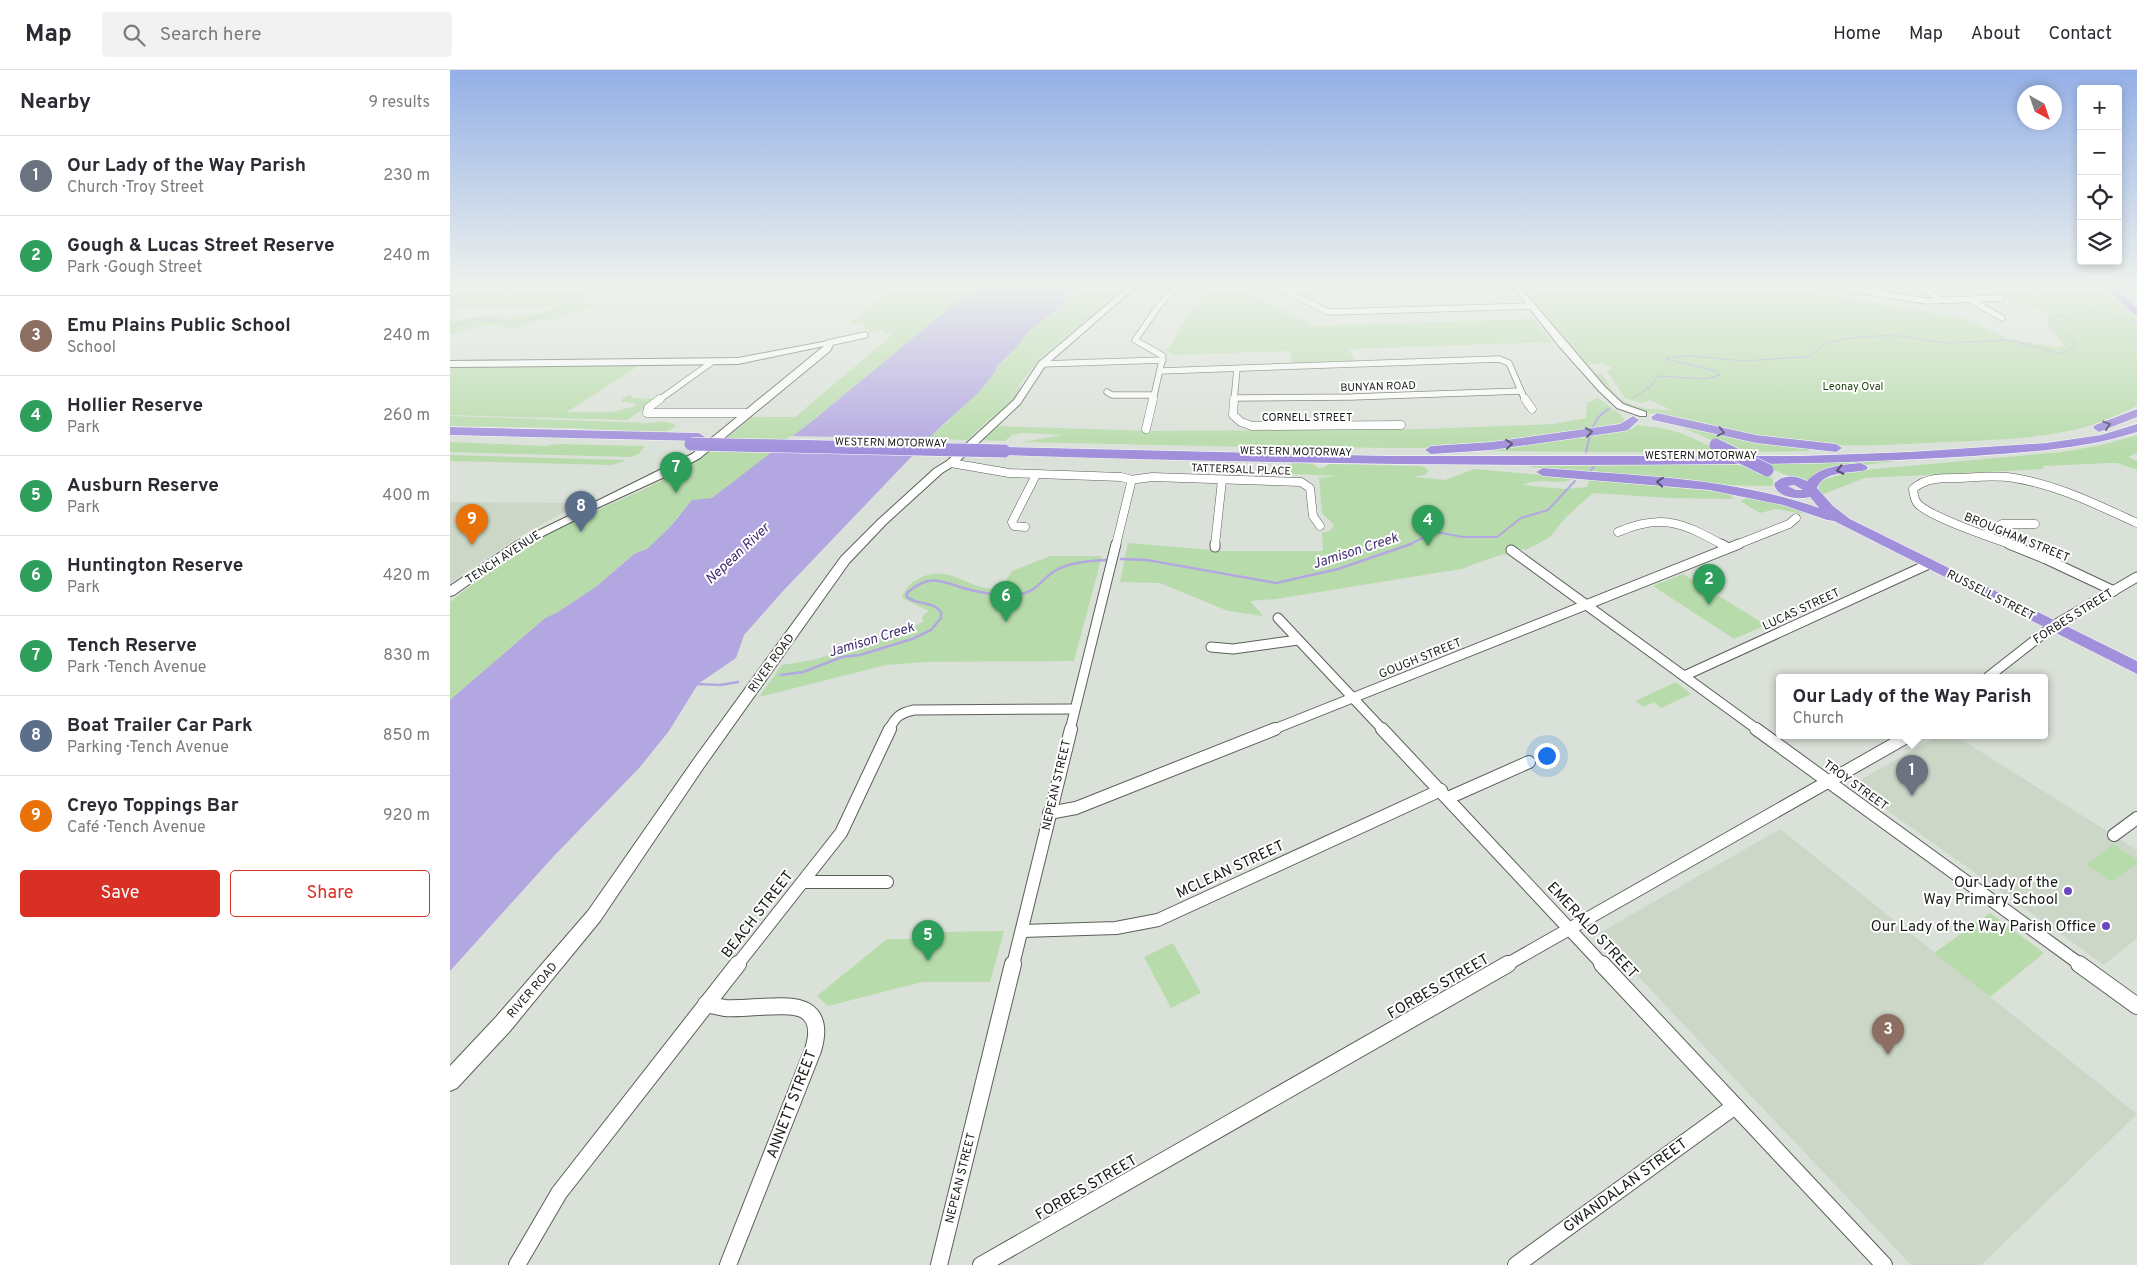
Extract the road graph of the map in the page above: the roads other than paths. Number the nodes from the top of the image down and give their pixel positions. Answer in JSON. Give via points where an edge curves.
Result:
{"nodes":[{"id":1,"x":834,"y":342,"type":"edge"},
{"id":2,"x":1068,"y":342,"type":"edge"},
{"id":3,"x":1138,"y":342,"type":"edge"},
{"id":4,"x":1561,"y":342,"type":"edge"},
{"id":5,"x":828,"y":343,"type":"junction"},
{"id":6,"x":1163,"y":360,"type":"junction"},
{"id":7,"x":712,"y":362,"type":"junction"},
{"id":8,"x":450,"y":364,"type":"edge"},
{"id":9,"x":1042,"y":364,"type":"junction"},
{"id":10,"x":1237,"y":369,"type":"junction"},
{"id":11,"x":1160,"y":371,"type":"junction"},
{"id":12,"x":1521,"y":391,"type":"junction"},
{"id":13,"x":1107,"y":392,"type":"dead end"},
{"id":14,"x":1154,"y":395,"type":"junction"},
{"id":15,"x":1234,"y":398,"type":"junction"},
{"id":16,"x":1532,"y":409,"type":"dead end"},
{"id":17,"x":746,"y":413,"type":"junction"},
{"id":18,"x":2137,"y":413,"type":"edge"},
{"id":19,"x":1636,"y":417,"type":"junction"},
{"id":20,"x":1656,"y":421,"type":"junction"},
{"id":21,"x":1401,"y":425,"type":"dead end"},
{"id":22,"x":2137,"y":428,"type":"edge"},
{"id":23,"x":1145,"y":429,"type":"dead end"},
{"id":24,"x":450,"y":430,"type":"edge"},
{"id":25,"x":450,"y":438,"type":"edge"},
{"id":26,"x":695,"y":440,"type":"junction"},
{"id":27,"x":2096,"y":440,"type":"junction"},
{"id":28,"x":1903,"y":450,"type":"junction"},
{"id":29,"x":1267,"y":454,"type":"junction"},
{"id":30,"x":1604,"y":458,"type":"junction"},
{"id":31,"x":951,"y":463,"type":"junction"},
{"id":32,"x":1036,"y":475,"type":"junction"},
{"id":33,"x":1130,"y":480,"type":"junction"},
{"id":34,"x":1222,"y":480,"type":"junction"},
{"id":35,"x":1709,"y":486,"type":"junction"},
{"id":36,"x":1789,"y":487,"type":"junction"},
{"id":37,"x":1811,"y":489,"type":"junction"},
{"id":38,"x":1905,"y":500,"type":"dead end"},
{"id":39,"x":1915,"y":500,"type":"junction"},
{"id":40,"x":1796,"y":518,"type":"dead end"},
{"id":41,"x":1839,"y":520,"type":"junction"},
{"id":42,"x":2137,"y":523,"type":"edge"},
{"id":43,"x":2035,"y":524,"type":"dead end"},
{"id":44,"x":1320,"y":526,"type":"dead end"},
{"id":45,"x":1025,"y":528,"type":"dead end"},
{"id":46,"x":1618,"y":532,"type":"dead end"},
{"id":47,"x":1984,"y":536,"type":"junction"},
{"id":48,"x":1215,"y":547,"type":"dead end"},
{"id":49,"x":1728,"y":548,"type":"junction"},
{"id":50,"x":1511,"y":550,"type":"dead end"},
{"id":51,"x":1929,"y":564,"type":"junction"},
{"id":52,"x":2137,"y":577,"type":"edge"},
{"id":53,"x":2114,"y":591,"type":"junction"},
{"id":54,"x":450,"y":592,"type":"edge"},
{"id":55,"x":1586,"y":605,"type":"junction"},
{"id":56,"x":1278,"y":618,"type":"dead end"},
{"id":57,"x":2053,"y":626,"type":"junction"},
{"id":58,"x":1298,"y":640,"type":"junction"},
{"id":59,"x":1211,"y":648,"type":"dead end"},
{"id":60,"x":2137,"y":668,"type":"edge"},
{"id":61,"x":1992,"y":674,"type":"edge"},
{"id":62,"x":1684,"y":676,"type":"junction"},
{"id":63,"x":1353,"y":698,"type":"junction"},
{"id":64,"x":1074,"y":709,"type":"junction"},
{"id":65,"x":1903,"y":739,"type":"edge"},
{"id":66,"x":1529,"y":762,"type":"dead end"},
{"id":67,"x":1829,"y":782,"type":"junction"},
{"id":68,"x":1444,"y":794,"type":"junction"},
{"id":69,"x":1049,"y":813,"type":"junction"},
{"id":70,"x":2137,"y":818,"type":"edge"},
{"id":71,"x":2114,"y":835,"type":"dead end"},
{"id":72,"x":803,"y":882,"type":"junction"},
{"id":73,"x":886,"y":882,"type":"dead end"},
{"id":74,"x":1571,"y":929,"type":"junction"},
{"id":75,"x":1022,"y":931,"type":"junction"},
{"id":76,"x":706,"y":1004,"type":"junction"},
{"id":77,"x":2137,"y":1006,"type":"edge"},
{"id":78,"x":450,"y":1081,"type":"edge"},
{"id":79,"x":1735,"y":1106,"type":"junction"},
{"id":80,"x":518,"y":1265,"type":"edge"},
{"id":81,"x":728,"y":1265,"type":"edge"},
{"id":82,"x":938,"y":1265,"type":"edge"},
{"id":83,"x":981,"y":1265,"type":"edge"},
{"id":84,"x":1516,"y":1265,"type":"edge"},
{"id":85,"x":1884,"y":1265,"type":"edge"}],
"edges":[{"from":1,"to":5,"type":"street"},
{"from":2,"to":9,"type":"street","name":"RIVER ROAD"},
{"from":3,"to":6,"type":"street","via":[[1162,354]]},
{"from":4,"to":19,"type":"street","via":[[1596,384],[1601,395]]},
{"from":5,"to":7,"type":"street","via":[[754,360]]},
{"from":5,"to":17,"type":"street","via":[[827,349]]},
{"from":6,"to":9,"type":"street"},
{"from":6,"to":11,"type":"street"},
{"from":7,"to":8,"type":"street"},
{"from":7,"to":17,"type":"street","via":[[648,408],[647,413]]},
{"from":9,"to":31,"type":"street","name":"RIVER ROAD","via":[[1017,402]]},
{"from":10,"to":11,"type":"street"},
{"from":10,"to":12,"type":"street","via":[[1506,359]]},
{"from":10,"to":15,"type":"street","name":"CORNELL STREET"},
{"from":11,"to":14,"type":"street"},
{"from":12,"to":15,"type":"street","name":"BUNYAN ROAD"},
{"from":12,"to":16,"type":"street"},
{"from":13,"to":14,"type":"street","via":[[1112,396]]},
{"from":14,"to":23,"type":"street"},
{"from":15,"to":21,"type":"street","name":"CORNELL STREET","via":[[1234,417],[1256,427]]},
{"from":17,"to":54,"type":"street","name":"TENCH AVENUE","via":[[696,456],[519,544]]},
{"from":28,"to":18,"type":"highway","name":"WESTERN MOTORWAY","one_way":true,"via":[[2062,437],[2110,425]]},
{"from":19,"to":20,"type":"highway"},
{"from":29,"to":19,"type":"highway","one_way":true,"via":[[1294,449],[1435,450],[1506,444],[1627,426]]},
{"from":20,"to":28,"type":"highway","one_way":true,"via":[[1777,442]]},
{"from":20,"to":36,"type":"highway","name":"RUSSELL STREET","bridge":true,"via":[[1767,470]]},
{"from":22,"to":27,"type":"highway","name":"WESTERN MOTORWAY"},
{"from":24,"to":26,"type":"highway","name":"WESTERN MOTORWAY"},
{"from":25,"to":26,"type":"highway","name":"WESTERN MOTORWAY"},
{"from":26,"to":29,"type":"highway","name":"WESTERN MOTORWAY","bridge":true},
{"from":27,"to":30,"type":"highway","name":"WESTERN MOTORWAY","via":[[1933,455],[1792,459]]},
{"from":27,"to":37,"type":"highway","one_way":true,"via":[[2053,449],[1842,469],[1816,479]]},
{"from":28,"to":30,"type":"highway","name":"WESTERN MOTORWAY"},
{"from":29,"to":30,"type":"highway","name":"WESTERN MOTORWAY"},
{"from":35,"to":29,"type":"highway","one_way":true,"via":[[1431,464],[1303,460]]},
{"from":31,"to":32,"type":"street"},
{"from":31,"to":78,"type":"street","name":"RIVER ROAD","via":[[882,522],[845,560],[594,916]]},
{"from":32,"to":33,"type":"street","via":[[1121,477]]},
{"from":32,"to":45,"type":"street","via":[[1012,522],[1014,526]]},
{"from":33,"to":34,"type":"street","name":"TATTERSALL PLACE"},
{"from":33,"to":64,"type":"street","name":"NEPEAN STREET"},
{"from":34,"to":44,"type":"street","name":"TATTERSALL PLACE","via":[[1307,484],[1313,516]]},
{"from":34,"to":48,"type":"street"},
{"from":35,"to":36,"type":"highway"},
{"from":35,"to":41,"type":"highway","via":[[1786,501]]},
{"from":36,"to":37,"type":"highway","via":[[1802,483]]},
{"from":36,"to":41,"type":"highway","name":"RUSSELL STREET"},
{"from":37,"to":41,"type":"highway","name":"RUSSELL STREET"},
{"from":38,"to":39,"type":"street"},
{"from":39,"to":42,"type":"street","via":[[1913,489],[1925,481],[2012,478],[2053,488]]},
{"from":39,"to":47,"type":"street","name":"BROUGHAM STREET","via":[[1932,512]]},
{"from":40,"to":49,"type":"street","name":"GOUGH STREET","via":[[1789,524]]},
{"from":41,"to":51,"type":"highway","name":"RUSSELL STREET"},
{"from":43,"to":47,"type":"street","via":[[2002,524],[1994,526]]},
{"from":46,"to":49,"type":"street","via":[[1642,523],[1673,522]]},
{"from":47,"to":53,"type":"street","name":"BROUGHAM STREET","via":[[2046,558]]},
{"from":49,"to":55,"type":"street","name":"GOUGH STREET"},
{"from":50,"to":55,"type":"street","name":"TROY STREET"},
{"from":51,"to":57,"type":"highway","name":"RUSSELL STREET"},
{"from":51,"to":62,"type":"street","name":"LUCAS STREET"},
{"from":52,"to":53,"type":"street","name":"FORBES STREET"},
{"from":53,"to":57,"type":"street","name":"FORBES STREET"},
{"from":55,"to":62,"type":"street","name":"TROY STREET"},
{"from":55,"to":63,"type":"street","name":"GOUGH STREET"},
{"from":56,"to":58,"type":"street","name":"EMERALD STREET"},
{"from":57,"to":60,"type":"highway","name":"RUSSELL STREET"},
{"from":57,"to":61,"type":"street","name":"FORBES STREET"},
{"from":58,"to":59,"type":"street","via":[[1232,649]]},
{"from":58,"to":63,"type":"street","name":"EMERALD STREET"},
{"from":62,"to":67,"type":"street","name":"TROY STREET"},
{"from":63,"to":68,"type":"street","name":"EMERALD STREET"},
{"from":63,"to":69,"type":"street","name":"GOUGH STREET","via":[[1076,808]]},
{"from":64,"to":69,"type":"street","name":"NEPEAN STREET"},
{"from":64,"to":72,"type":"street","name":"BEACH STREET","via":[[914,710],[897,716],[841,833]]},
{"from":65,"to":67,"type":"street","name":"FORBES STREET"},
{"from":66,"to":68,"type":"street","name":"MCLEAN STREET"},
{"from":67,"to":74,"type":"street","name":"FORBES STREET"},
{"from":67,"to":77,"type":"street","name":"TROY STREET"},
{"from":68,"to":74,"type":"street","name":"EMERALD STREET"},
{"from":68,"to":75,"type":"street","name":"MCLEAN STREET","via":[[1158,920],[1116,928]]},
{"from":69,"to":75,"type":"street","name":"NEPEAN STREET"},
{"from":70,"to":71,"type":"street"},
{"from":72,"to":73,"type":"street"},
{"from":72,"to":76,"type":"street","name":"BEACH STREET"},
{"from":74,"to":79,"type":"street","name":"EMERALD STREET"},
{"from":74,"to":83,"type":"street","name":"FORBES STREET"},
{"from":75,"to":82,"type":"street","name":"NEPEAN STREET"},
{"from":76,"to":80,"type":"street","name":"BEACH STREET","via":[[553,1201]]},
{"from":76,"to":81,"type":"street","name":"ANNETT STREET","via":[[726,1008],[798,1007],[809,1011],[817,1029],[813,1050]]},
{"from":79,"to":84,"type":"street","name":"GWANDALAN STREET"},
{"from":79,"to":85,"type":"street","name":"EMERALD STREET"}]}
